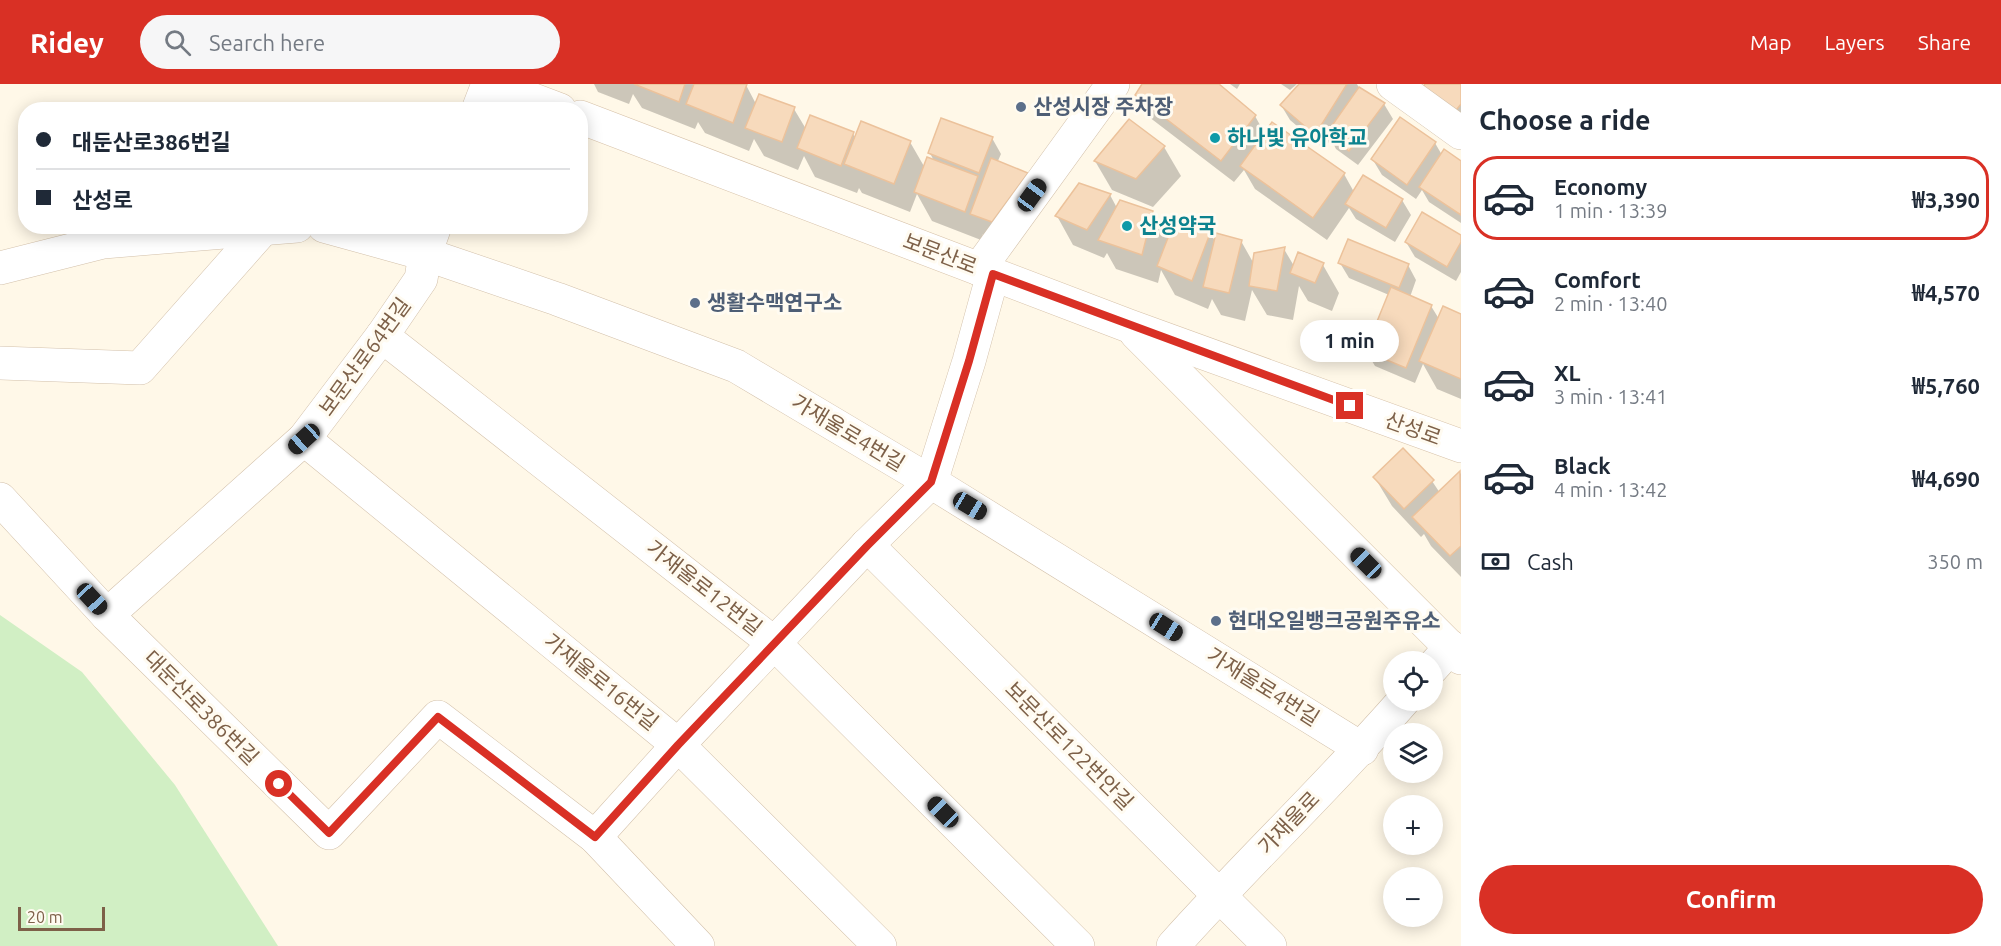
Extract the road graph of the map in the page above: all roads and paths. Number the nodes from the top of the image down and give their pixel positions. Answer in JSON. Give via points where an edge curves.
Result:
{"nodes":[{"id":1,"x":488,"y":84,"type":"edge"},
{"id":2,"x":492,"y":84,"type":"edge"},
{"id":3,"x":1113,"y":84,"type":"edge"},
{"id":4,"x":1393,"y":84,"type":"edge"},
{"id":5,"x":481,"y":102,"type":"edge"},
{"id":6,"x":539,"y":102,"type":"edge"},
{"id":7,"x":588,"y":120,"type":"edge"},
{"id":8,"x":1461,"y":133,"type":"edge"},
{"id":9,"x":209,"y":234,"type":"edge"},
{"id":10,"x":258,"y":234,"type":"edge"},
{"id":11,"x":385,"y":234,"type":"edge"},
{"id":12,"x":430,"y":240,"type":"edge"},
{"id":13,"x":0,"y":268,"type":"edge"},
{"id":14,"x":986,"y":271,"type":"junction"},
{"id":15,"x":1129,"y":326,"type":"junction"},
{"id":16,"x":382,"y":336,"type":"junction"},
{"id":17,"x":0,"y":363,"type":"edge"},
{"id":18,"x":304,"y":439,"type":"junction"},
{"id":19,"x":1461,"y":446,"type":"edge"},
{"id":20,"x":931,"y":482,"type":"junction"},
{"id":21,"x":0,"y":499,"type":"edge"},
{"id":22,"x":867,"y":546,"type":"junction"},
{"id":23,"x":108,"y":615,"type":"junction"},
{"id":24,"x":775,"y":644,"type":"junction"},
{"id":25,"x":1448,"y":658,"type":"edge"},
{"id":26,"x":1394,"y":711,"type":"edge"},
{"id":27,"x":678,"y":745,"type":"junction"},
{"id":28,"x":1362,"y":748,"type":"junction"},
{"id":29,"x":595,"y":837,"type":"junction"},
{"id":30,"x":1219,"y":895,"type":"junction"},
{"id":31,"x":698,"y":946,"type":"edge"},
{"id":32,"x":880,"y":946,"type":"edge"},
{"id":33,"x":1078,"y":946,"type":"edge"},
{"id":34,"x":1173,"y":946,"type":"edge"},
{"id":35,"x":1270,"y":946,"type":"edge"}],
"edges":[{"from":1,"to":5,"type":"street"},
{"from":2,"to":6,"type":"street"},
{"from":3,"to":14,"type":"street"},
{"from":4,"to":8,"type":"street"},
{"from":7,"to":14,"type":"street","name":"보문산로"},
{"from":9,"to":13,"type":"street","via":[[103,242]]},
{"from":10,"to":17,"type":"street","via":[[140,368]]},
{"from":11,"to":12,"type":"street","name":"가재울로4번길"},
{"from":12,"to":16,"type":"street","name":"보문산로64번길","via":[[421,279]]},
{"from":12,"to":20,"type":"street","name":"가재울로4번길","via":[[557,299],[736,366]]},
{"from":14,"to":15,"type":"street","name":"보문산로"},
{"from":14,"to":20,"type":"street","via":[[969,361]]},
{"from":15,"to":19,"type":"street","name":"산성로"},
{"from":15,"to":25,"type":"street","name":"보문산로"},
{"from":16,"to":18,"type":"street","name":"보문산로64번길"},
{"from":16,"to":24,"type":"street","name":"가재울로12번길"},
{"from":18,"to":23,"type":"street","name":"보문산로64번길"},
{"from":18,"to":27,"type":"street","name":"가재울로16번길"},
{"from":20,"to":22,"type":"street"},
{"from":20,"to":28,"type":"street","name":"가재울로4번길"},
{"from":21,"to":23,"type":"street","name":"대둔산로386번길"},
{"from":22,"to":24,"type":"street"},
{"from":22,"to":30,"type":"street","name":"보문산로122번안길"},
{"from":23,"to":29,"type":"street","name":"대둔산로386번길","via":[[329,833],[438,717]]},
{"from":24,"to":27,"type":"street"},
{"from":24,"to":33,"type":"street","name":"가재울로12번길"},
{"from":26,"to":28,"type":"street","name":"가재울로"},
{"from":27,"to":29,"type":"street"},
{"from":27,"to":32,"type":"street","name":"가재울로16번길"},
{"from":28,"to":30,"type":"street","name":"가재울로"},
{"from":29,"to":31,"type":"street","name":"대둔산로386번길"},
{"from":30,"to":34,"type":"street","name":"가재울로"},
{"from":30,"to":35,"type":"street","name":"보문산로122번안길"}]}
